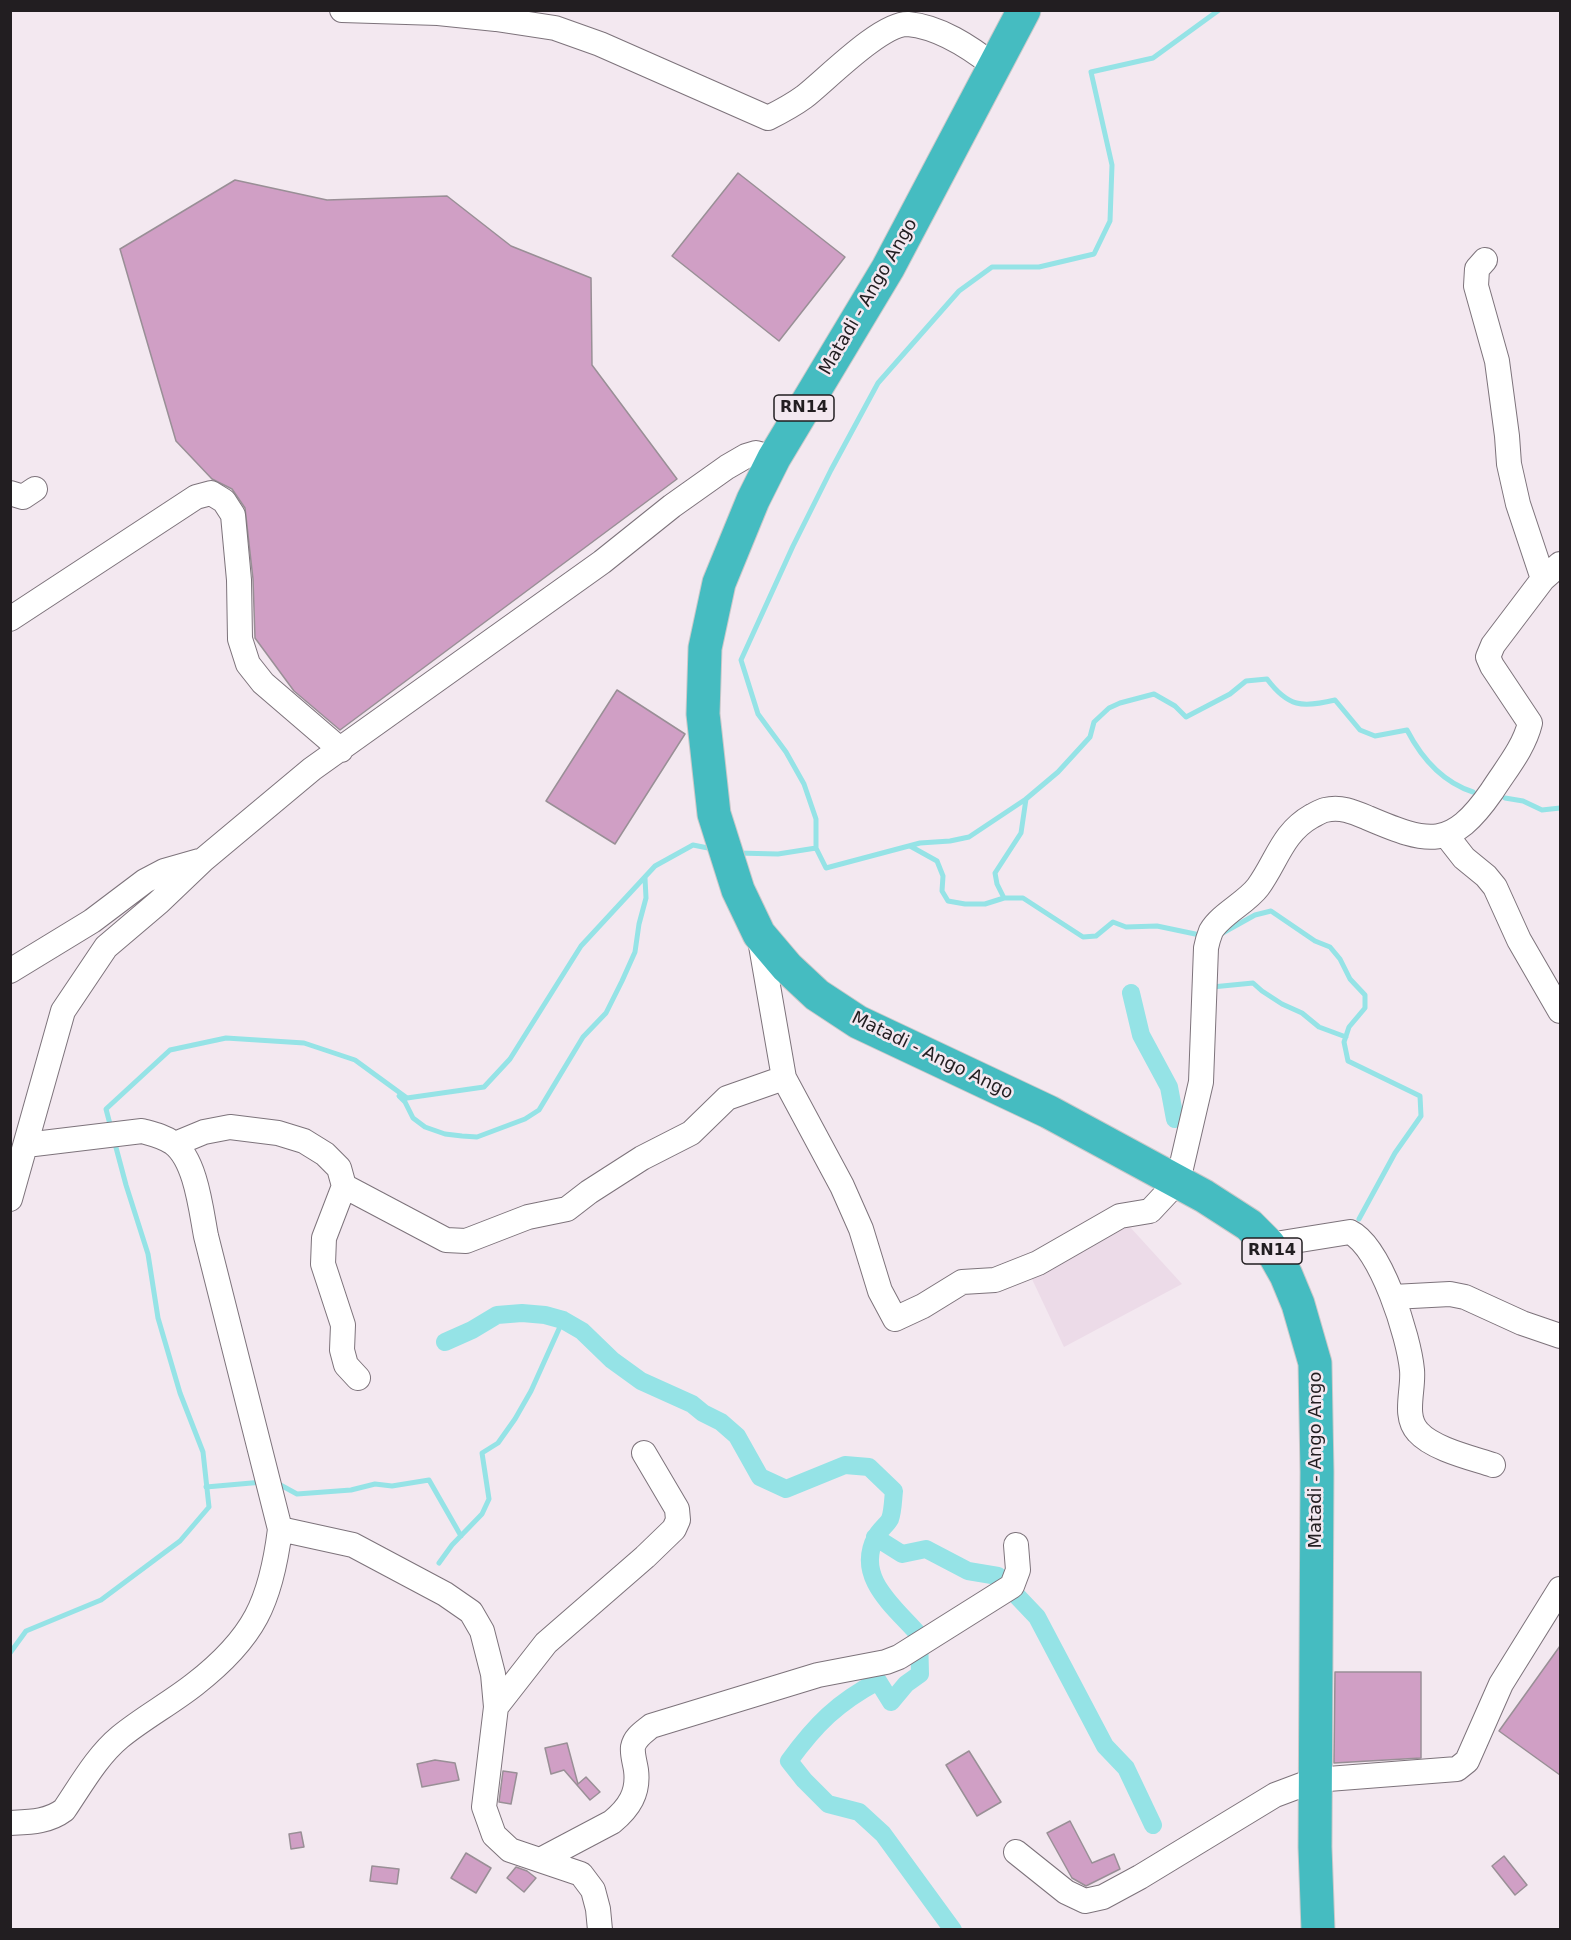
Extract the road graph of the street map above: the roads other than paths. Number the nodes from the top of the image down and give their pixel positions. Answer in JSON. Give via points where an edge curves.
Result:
{"nodes":[{"id":1,"x":342,"y":10,"type":"edge"},
{"id":2,"x":1024,"y":10,"type":"edge"},
{"id":3,"x":438,"y":12,"type":"edge"},
{"id":4,"x":994,"y":66,"type":"junction"},
{"id":5,"x":1485,"y":260,"type":"dead end"},
{"id":6,"x":774,"y":458,"type":"junction"},
{"id":7,"x":35,"y":489,"type":"dead end"},
{"id":8,"x":10,"y":493,"type":"edge"},
{"id":9,"x":1552,"y":572,"type":"edge"},
{"id":10,"x":10,"y":619,"type":"edge"},
{"id":11,"x":341,"y":750,"type":"junction"},
{"id":12,"x":1446,"y":835,"type":"junction"},
{"id":13,"x":203,"y":860,"type":"junction"},
{"id":14,"x":759,"y":934,"type":"junction"},
{"id":15,"x":10,"y":971,"type":"edge"},
{"id":16,"x":1560,"y":1011,"type":"edge"},
{"id":17,"x":784,"y":1078,"type":"junction"},
{"id":18,"x":175,"y":1144,"type":"junction"},
{"id":19,"x":26,"y":1145,"type":"junction"},
{"id":20,"x":1178,"y":1181,"type":"junction"},
{"id":21,"x":344,"y":1186,"type":"junction"},
{"id":22,"x":10,"y":1199,"type":"edge"},
{"id":23,"x":1269,"y":1245,"type":"junction"},
{"id":24,"x":1393,"y":1297,"type":"junction"},
{"id":25,"x":1560,"y":1336,"type":"edge"},
{"id":26,"x":358,"y":1377,"type":"dead end"},
{"id":27,"x":644,"y":1453,"type":"dead end"},
{"id":28,"x":1493,"y":1466,"type":"dead end"},
{"id":29,"x":280,"y":1529,"type":"junction"},
{"id":30,"x":1016,"y":1545,"type":"dead end"},
{"id":31,"x":1560,"y":1589,"type":"edge"},
{"id":32,"x":496,"y":1707,"type":"junction"},
{"id":33,"x":1315,"y":1780,"type":"junction"},
{"id":34,"x":10,"y":1822,"type":"edge"},
{"id":35,"x":1016,"y":1852,"type":"dead end"},
{"id":36,"x":542,"y":1859,"type":"junction"},
{"id":37,"x":600,"y":1929,"type":"edge"},
{"id":38,"x":1318,"y":1929,"type":"edge"}],
"edges":[{"from":1,"to":3,"type":"street"},
{"from":2,"to":4,"type":"highway","name":"Matadi - Ango Ango","number":"RN14"},
{"from":3,"to":4,"type":"street","via":[[555,28],[768,118],[803,98],[886,30],[906,24],[949,37]]},
{"from":4,"to":6,"type":"highway","name":"Matadi - Ango Ango","number":"RN14","via":[[888,268]]},
{"from":5,"to":9,"type":"street","via":[[1478,269],[1476,286],[1497,361],[1509,464],[1518,504]]},
{"from":6,"to":11,"type":"street","via":[[756,453],[727,467]]},
{"from":6,"to":14,"type":"highway","name":"Matadi - Ango Ango","number":"RN14","via":[[719,583],[705,648],[703,714],[714,814],[738,890]]},
{"from":7,"to":8,"type":"street","via":[[23,497]]},
{"from":9,"to":12,"type":"street","via":[[1493,645],[1488,657],[1530,723],[1527,737],[1482,805],[1464,825]]},
{"from":10,"to":11,"type":"street","via":[[196,497],[211,493],[224,501],[233,515],[240,639],[248,663],[263,683]]},
{"from":11,"to":13,"type":"street"},
{"from":12,"to":16,"type":"street","via":[[1495,887],[1519,940]]},
{"from":12,"to":20,"type":"street","via":[[1424,838],[1347,809],[1324,810],[1300,823],[1281,845],[1266,877],[1251,896],[1212,930],[1206,948],[1201,1082]]},
{"from":13,"to":15,"type":"street","via":[[145,881],[92,921]]},
{"from":13,"to":19,"type":"street","via":[[106,947],[63,1011]]},
{"from":14,"to":17,"type":"street"},
{"from":14,"to":20,"type":"highway","name":"Matadi - Ango Ango","number":"RN14","via":[[817,995],[858,1022],[1049,1112]]},
{"from":17,"to":20,"type":"street","via":[[842,1186],[861,1229],[880,1291],[895,1319],[962,1282],[995,1280],[1038,1263],[1120,1216],[1150,1211]]},
{"from":17,"to":21,"type":"street","via":[[727,1098],[691,1132],[642,1158],[567,1209],[528,1216],[466,1241],[447,1240]]},
{"from":18,"to":19,"type":"street","via":[[142,1131]]},
{"from":18,"to":21,"type":"street","via":[[230,1127],[278,1133],[304,1141],[325,1154],[339,1168]]},
{"from":18,"to":29,"type":"street","via":[[186,1160],[198,1192],[208,1246]]},
{"from":19,"to":22,"type":"street"},
{"from":20,"to":23,"type":"highway","name":"Matadi - Ango Ango","number":"RN14","via":[[1249,1225]]},
{"from":21,"to":26,"type":"street","via":[[324,1238],[323,1264],[343,1325],[346,1365]]},
{"from":23,"to":24,"type":"street","via":[[1350,1232],[1368,1248]]},
{"from":23,"to":33,"type":"highway","name":"Matadi - Ango Ango","number":"RN14","via":[[1298,1304],[1315,1363]]},
{"from":24,"to":25,"type":"street","via":[[1465,1297]]},
{"from":24,"to":28,"type":"street","via":[[1413,1372],[1411,1421],[1419,1433],[1436,1444]]},
{"from":27,"to":32,"type":"street","via":[[677,1509],[674,1529],[546,1643]]},
{"from":29,"to":32,"type":"street","via":[[353,1545],[471,1612],[482,1631],[493,1674]]},
{"from":29,"to":34,"type":"street","via":[[276,1566],[266,1598],[252,1626],[225,1658],[108,1748],[64,1810],[32,1822]]},
{"from":30,"to":36,"type":"street","via":[[1018,1570],[1012,1586],[899,1657],[818,1675],[651,1726],[633,1747],[638,1780],[634,1798],[612,1822]]},
{"from":31,"to":33,"type":"street","via":[[1501,1684],[1467,1761],[1457,1769]]},
{"from":32,"to":36,"type":"street","via":[[484,1807],[494,1835],[510,1850]]},
{"from":33,"to":35,"type":"street","via":[[1275,1795],[1103,1897],[1085,1901],[1066,1892]]},
{"from":33,"to":38,"type":"highway","name":"Matadi - Ango Ango","number":"RN14"},
{"from":36,"to":37,"type":"street","via":[[581,1874],[593,1890]]}]}
